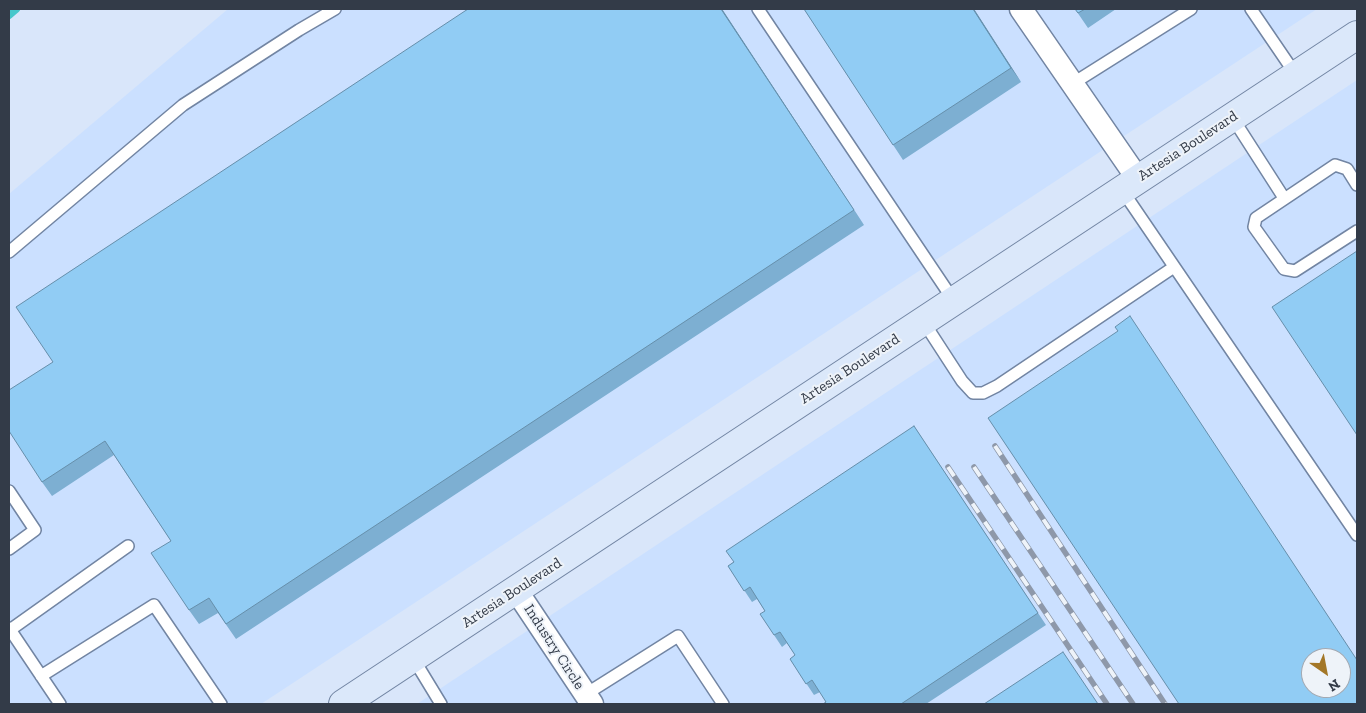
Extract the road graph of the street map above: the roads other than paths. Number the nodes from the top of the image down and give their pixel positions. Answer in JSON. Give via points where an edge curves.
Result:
{"nodes":[{"id":1,"x":335,"y":9,"type":"edge"},
{"id":2,"x":758,"y":9,"type":"edge"},
{"id":3,"x":1022,"y":9,"type":"edge"},
{"id":4,"x":1191,"y":9,"type":"edge"},
{"id":5,"x":1251,"y":9,"type":"edge"},
{"id":6,"x":1357,"y":35,"type":"edge"},
{"id":7,"x":1296,"y":75,"type":"junction"},
{"id":8,"x":1072,"y":84,"type":"junction"},
{"id":9,"x":1232,"y":117,"type":"junction"},
{"id":10,"x":1130,"y":185,"type":"junction"},
{"id":11,"x":1357,"y":185,"type":"edge"},
{"id":12,"x":1284,"y":198,"type":"junction"},
{"id":13,"x":1357,"y":231,"type":"edge"},
{"id":14,"x":9,"y":252,"type":"edge"},
{"id":15,"x":1174,"y":267,"type":"junction"},
{"id":16,"x":954,"y":301,"type":"junction"},
{"id":17,"x":923,"y":322,"type":"junction"},
{"id":18,"x":9,"y":491,"type":"edge"},
{"id":19,"x":1357,"y":535,"type":"edge"},
{"id":20,"x":128,"y":546,"type":"dead end"},
{"id":21,"x":9,"y":548,"type":"edge"},
{"id":22,"x":516,"y":590,"type":"junction"},
{"id":23,"x":9,"y":629,"type":"edge"},
{"id":24,"x":413,"y":658,"type":"junction"},
{"id":25,"x":41,"y":676,"type":"junction"},
{"id":26,"x":589,"y":699,"type":"edge"},
{"id":27,"x":60,"y":704,"type":"edge"},
{"id":28,"x":221,"y":704,"type":"edge"},
{"id":29,"x":342,"y":704,"type":"edge"},
{"id":30,"x":441,"y":704,"type":"edge"},
{"id":31,"x":723,"y":704,"type":"edge"}],
"edges":[{"from":1,"to":14,"type":"lane","via":[[183,105]]},
{"from":2,"to":16,"type":"lane"},
{"from":3,"to":8,"type":"street"},
{"from":4,"to":8,"type":"lane"},
{"from":5,"to":7,"type":"lane"},
{"from":6,"to":7,"type":"main road","name":"Artesia Boulevard"},
{"from":7,"to":9,"type":"main road","name":"Artesia Boulevard"},
{"from":8,"to":10,"type":"street"},
{"from":9,"to":10,"type":"main road","name":"Artesia Boulevard"},
{"from":9,"to":12,"type":"lane"},
{"from":10,"to":15,"type":"lane"},
{"from":10,"to":16,"type":"main road","name":"Artesia Boulevard"},
{"from":11,"to":12,"type":"lane","via":[[1347,169],[1335,165]]},
{"from":12,"to":13,"type":"lane","via":[[1256,218],[1254,227],[1284,270],[1295,271]]},
{"from":15,"to":17,"type":"lane","via":[[983,393],[973,393],[962,381]]},
{"from":15,"to":19,"type":"lane"},
{"from":16,"to":17,"type":"main road","name":"Artesia Boulevard"},
{"from":17,"to":22,"type":"main road","name":"Artesia Boulevard"},
{"from":18,"to":21,"type":"lane","via":[[35,530]]},
{"from":20,"to":23,"type":"lane"},
{"from":22,"to":24,"type":"main road","name":"Artesia Boulevard"},
{"from":22,"to":26,"type":"street","name":"Industry Circle"},
{"from":23,"to":25,"type":"lane"},
{"from":24,"to":29,"type":"main road","name":"Artesia Boulevard"},
{"from":24,"to":30,"type":"lane"},
{"from":25,"to":27,"type":"lane"},
{"from":25,"to":28,"type":"lane","via":[[154,605]]},
{"from":26,"to":31,"type":"lane","via":[[678,636]]}]}
